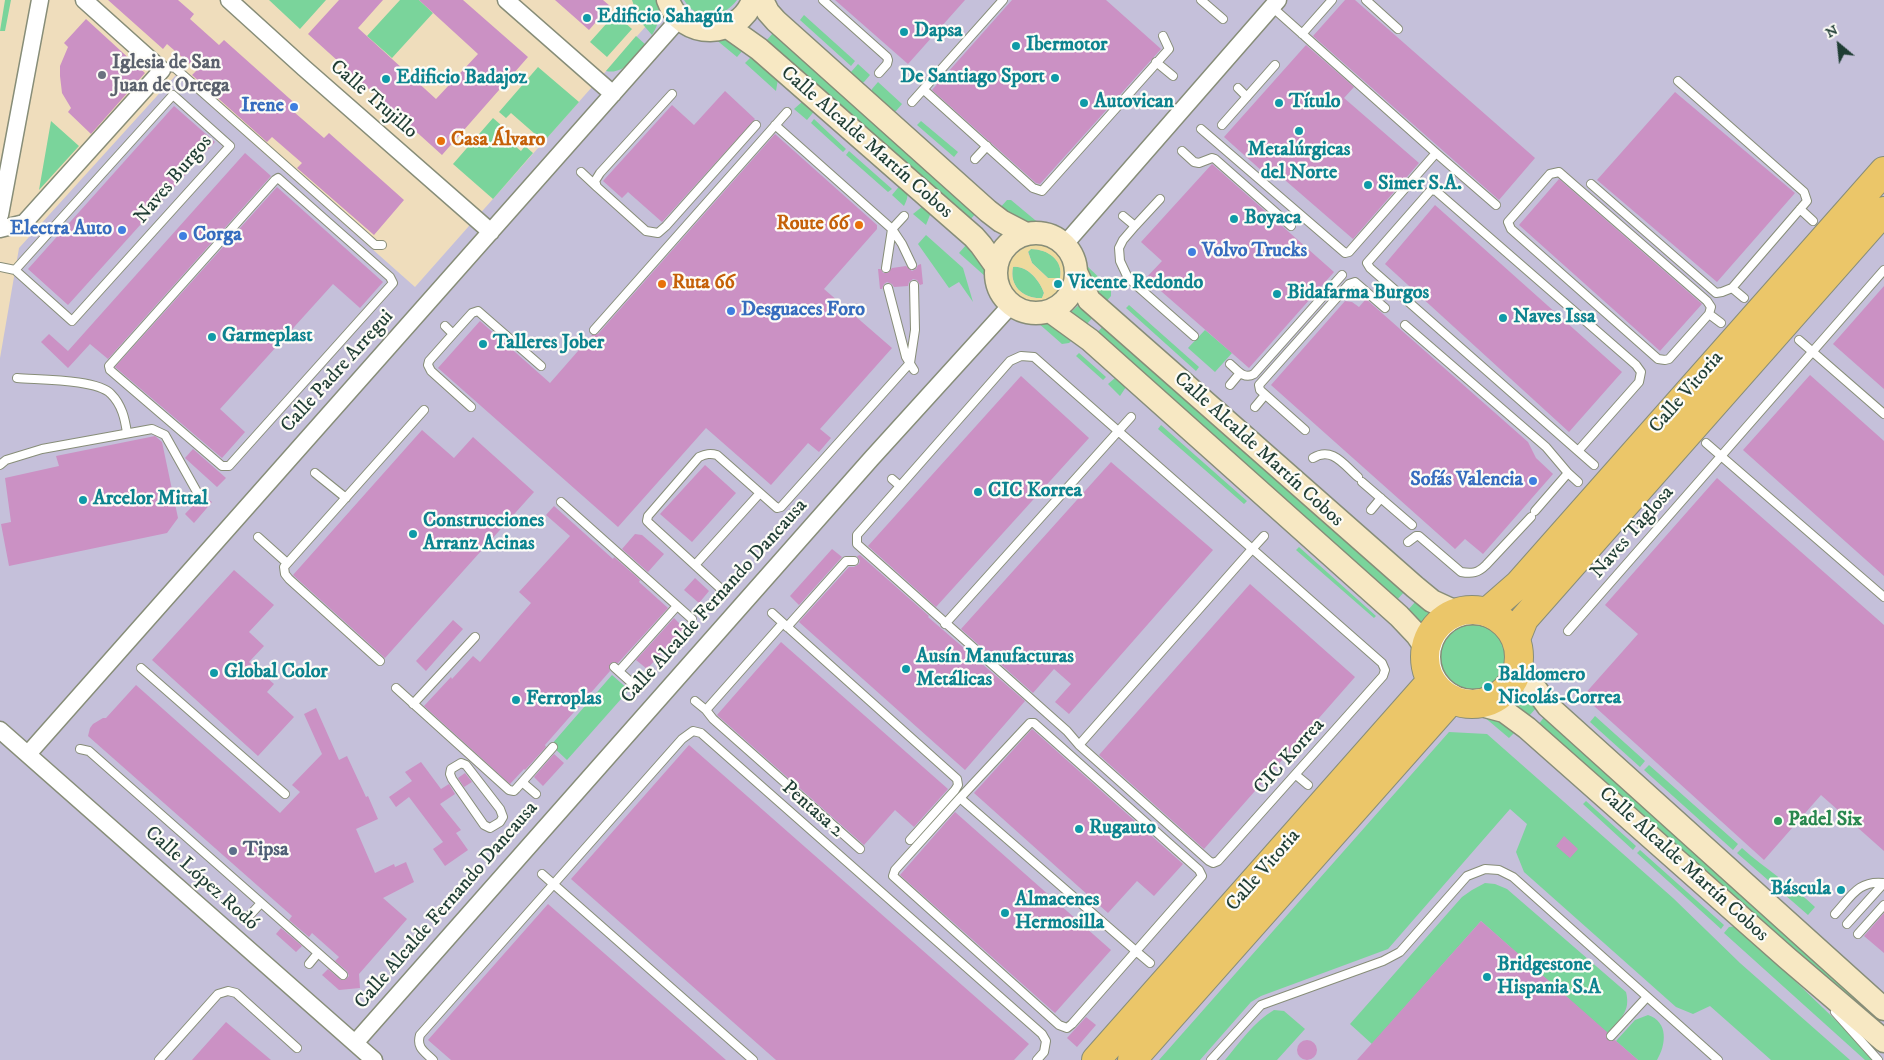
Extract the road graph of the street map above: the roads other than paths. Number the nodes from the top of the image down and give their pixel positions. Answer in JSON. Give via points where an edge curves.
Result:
{"nodes":[{"id":1,"x":40,"y":0,"type":"edge"},
{"id":2,"x":84,"y":0,"type":"edge"},
{"id":3,"x":229,"y":0,"type":"edge"},
{"id":4,"x":506,"y":0,"type":"edge"},
{"id":5,"x":753,"y":0,"type":"edge"},
{"id":6,"x":762,"y":0,"type":"edge"},
{"id":7,"x":823,"y":0,"type":"edge"},
{"id":8,"x":1003,"y":0,"type":"edge"},
{"id":9,"x":1201,"y":0,"type":"edge"},
{"id":10,"x":1332,"y":0,"type":"edge"},
{"id":11,"x":1366,"y":0,"type":"edge"},
{"id":12,"x":1275,"y":4,"type":"edge"},
{"id":13,"x":674,"y":9,"type":"edge"},
{"id":14,"x":1223,"y":19,"type":"dead end"},
{"id":15,"x":728,"y":27,"type":"junction"},
{"id":16,"x":1398,"y":28,"type":"dead end"},
{"id":17,"x":1302,"y":34,"type":"junction"},
{"id":18,"x":1163,"y":36,"type":"dead end"},
{"id":19,"x":1156,"y":62,"type":"junction"},
{"id":20,"x":1275,"y":65,"type":"dead end"},
{"id":21,"x":162,"y":70,"type":"junction"},
{"id":22,"x":879,"y":74,"type":"dead end"},
{"id":23,"x":1173,"y":76,"type":"dead end"},
{"id":24,"x":1678,"y":81,"type":"dead end"},
{"id":25,"x":1238,"y":88,"type":"dead end"},
{"id":26,"x":924,"y":90,"type":"junction"},
{"id":27,"x":613,"y":94,"type":"junction"},
{"id":28,"x":672,"y":94,"type":"dead end"},
{"id":29,"x":1247,"y":97,"type":"junction"},
{"id":30,"x":912,"y":102,"type":"dead end"},
{"id":31,"x":787,"y":112,"type":"dead end"},
{"id":32,"x":756,"y":125,"type":"dead end"},
{"id":33,"x":775,"y":125,"type":"junction"},
{"id":34,"x":1222,"y":125,"type":"dead end"},
{"id":35,"x":1201,"y":129,"type":"dead end"},
{"id":36,"x":987,"y":146,"type":"junction"},
{"id":37,"x":1182,"y":151,"type":"dead end"},
{"id":38,"x":1436,"y":153,"type":"junction"},
{"id":39,"x":976,"y":159,"type":"dead end"},
{"id":40,"x":1884,"y":171,"type":"edge"},
{"id":41,"x":581,"y":172,"type":"dead end"},
{"id":42,"x":1591,"y":184,"type":"dead end"},
{"id":43,"x":597,"y":187,"type":"junction"},
{"id":44,"x":1160,"y":199,"type":"dead end"},
{"id":45,"x":1496,"y":205,"type":"dead end"},
{"id":46,"x":1800,"y":210,"type":"junction"},
{"id":47,"x":1884,"y":211,"type":"edge"},
{"id":48,"x":0,"y":216,"type":"edge"},
{"id":49,"x":904,"y":216,"type":"dead end"},
{"id":50,"x":1123,"y":216,"type":"dead end"},
{"id":51,"x":1813,"y":221,"type":"dead end"},
{"id":52,"x":1135,"y":226,"type":"junction"},
{"id":53,"x":1291,"y":226,"type":"dead end"},
{"id":54,"x":0,"y":229,"type":"edge"},
{"id":55,"x":892,"y":229,"type":"junction"},
{"id":56,"x":491,"y":232,"type":"junction"},
{"id":57,"x":1026,"y":234,"type":"junction"},
{"id":58,"x":1065,"y":244,"type":"junction"},
{"id":59,"x":382,"y":245,"type":"dead end"},
{"id":60,"x":912,"y":265,"type":"dead end"},
{"id":61,"x":996,"y":266,"type":"junction"},
{"id":62,"x":0,"y":267,"type":"edge"},
{"id":63,"x":886,"y":268,"type":"dead end"},
{"id":64,"x":15,"y":270,"type":"junction"},
{"id":65,"x":1884,"y":270,"type":"edge"},
{"id":66,"x":1076,"y":272,"type":"junction"},
{"id":67,"x":1342,"y":275,"type":"dead end"},
{"id":68,"x":393,"y":283,"type":"joint"},
{"id":69,"x":914,"y":285,"type":"dead end"},
{"id":70,"x":888,"y":288,"type":"dead end"},
{"id":71,"x":1732,"y":288,"type":"junction"},
{"id":72,"x":1744,"y":298,"type":"dead end"},
{"id":73,"x":1011,"y":305,"type":"junction"},
{"id":74,"x":1385,"y":308,"type":"dead end"},
{"id":75,"x":1050,"y":311,"type":"junction"},
{"id":76,"x":1709,"y":314,"type":"junction"},
{"id":77,"x":1721,"y":323,"type":"dead end"},
{"id":78,"x":1405,"y":325,"type":"dead end"},
{"id":79,"x":445,"y":326,"type":"dead end"},
{"id":80,"x":594,"y":330,"type":"dead end"},
{"id":81,"x":453,"y":334,"type":"junction"},
{"id":82,"x":1194,"y":336,"type":"dead end"},
{"id":83,"x":1799,"y":340,"type":"dead end"},
{"id":84,"x":1812,"y":352,"type":"junction"},
{"id":85,"x":1230,"y":364,"type":"dead end"},
{"id":86,"x":541,"y":366,"type":"dead end"},
{"id":87,"x":912,"y":366,"type":"junction"},
{"id":88,"x":1240,"y":373,"type":"junction"},
{"id":89,"x":17,"y":378,"type":"dead end"},
{"id":90,"x":1230,"y":385,"type":"dead end"},
{"id":91,"x":1265,"y":395,"type":"junction"},
{"id":92,"x":471,"y":407,"type":"dead end"},
{"id":93,"x":1255,"y":407,"type":"dead end"},
{"id":94,"x":424,"y":410,"type":"dead end"},
{"id":95,"x":1884,"y":414,"type":"edge"},
{"id":96,"x":1131,"y":417,"type":"dead end"},
{"id":97,"x":1305,"y":430,"type":"dead end"},
{"id":98,"x":1118,"y":431,"type":"junction"},
{"id":99,"x":127,"y":433,"type":"junction"},
{"id":100,"x":1706,"y":443,"type":"dead end"},
{"id":101,"x":1578,"y":451,"type":"junction"},
{"id":102,"x":1721,"y":456,"type":"junction"},
{"id":103,"x":1313,"y":458,"type":"dead end"},
{"id":104,"x":0,"y":465,"type":"edge"},
{"id":105,"x":1594,"y":465,"type":"dead end"},
{"id":106,"x":315,"y":473,"type":"dead end"},
{"id":107,"x":1568,"y":473,"type":"junction"},
{"id":108,"x":892,"y":479,"type":"dead end"},
{"id":109,"x":1578,"y":482,"type":"dead end"},
{"id":110,"x":900,"y":486,"type":"junction"},
{"id":111,"x":197,"y":492,"type":"dead end"},
{"id":112,"x":760,"y":494,"type":"junction"},
{"id":113,"x":346,"y":498,"type":"junction"},
{"id":114,"x":1380,"y":498,"type":"junction"},
{"id":115,"x":561,"y":502,"type":"dead end"},
{"id":116,"x":1371,"y":510,"type":"dead end"},
{"id":117,"x":1412,"y":525,"type":"dead end"},
{"id":118,"x":1264,"y":536,"type":"dead end"},
{"id":119,"x":258,"y":537,"type":"dead end"},
{"id":120,"x":1408,"y":542,"type":"dead end"},
{"id":121,"x":1252,"y":548,"type":"junction"},
{"id":122,"x":854,"y":561,"type":"dead end"},
{"id":123,"x":287,"y":563,"type":"junction"},
{"id":124,"x":695,"y":564,"type":"junction"},
{"id":125,"x":720,"y":588,"type":"dead end"},
{"id":126,"x":1884,"y":598,"type":"edge"},
{"id":127,"x":677,"y":606,"type":"junction"},
{"id":128,"x":1456,"y":612,"type":"junction"},
{"id":129,"x":1487,"y":612,"type":"junction"},
{"id":130,"x":772,"y":613,"type":"dead end"},
{"id":131,"x":692,"y":619,"type":"dead end"},
{"id":132,"x":945,"y":624,"type":"junction"},
{"id":133,"x":785,"y":625,"type":"junction"},
{"id":134,"x":1568,"y":631,"type":"dead end"},
{"id":135,"x":475,"y":637,"type":"dead end"},
{"id":136,"x":1430,"y":648,"type":"junction"},
{"id":137,"x":1517,"y":652,"type":"junction"},
{"id":138,"x":380,"y":661,"type":"dead end"},
{"id":139,"x":141,"y":668,"type":"dead end"},
{"id":140,"x":1431,"y":680,"type":"junction"},
{"id":141,"x":634,"y":684,"type":"dead end"},
{"id":142,"x":396,"y":688,"type":"dead end"},
{"id":143,"x":695,"y":701,"type":"dead end"},
{"id":144,"x":1463,"y":701,"type":"junction"},
{"id":145,"x":413,"y":704,"type":"junction"},
{"id":146,"x":706,"y":710,"type":"junction"},
{"id":147,"x":0,"y":730,"type":"edge"},
{"id":148,"x":1079,"y":745,"type":"junction"},
{"id":149,"x":554,"y":748,"type":"dead end"},
{"id":150,"x":80,"y":749,"type":"dead end"},
{"id":151,"x":28,"y":754,"type":"junction"},
{"id":152,"x":1296,"y":775,"type":"junction"},
{"id":153,"x":522,"y":782,"type":"junction"},
{"id":154,"x":1308,"y":785,"type":"dead end"},
{"id":155,"x":285,"y":794,"type":"dead end"},
{"id":156,"x":536,"y":794,"type":"dead end"},
{"id":157,"x":960,"y":798,"type":"junction"},
{"id":158,"x":504,"y":824,"type":"joint"},
{"id":159,"x":910,"y":840,"type":"dead end"},
{"id":160,"x":860,"y":849,"type":"dead end"},
{"id":161,"x":542,"y":874,"type":"dead end"},
{"id":162,"x":1884,"y":883,"type":"edge"},
{"id":163,"x":553,"y":884,"type":"junction"},
{"id":164,"x":261,"y":903,"type":"junction"},
{"id":165,"x":1884,"y":905,"type":"edge"},
{"id":166,"x":251,"y":914,"type":"dead end"},
{"id":167,"x":1835,"y":914,"type":"dead end"},
{"id":168,"x":1847,"y":924,"type":"dead end"},
{"id":169,"x":1858,"y":934,"type":"dead end"},
{"id":170,"x":1137,"y":952,"type":"junction"},
{"id":171,"x":318,"y":953,"type":"junction"},
{"id":172,"x":1150,"y":963,"type":"dead end"},
{"id":173,"x":309,"y":964,"type":"dead end"},
{"id":174,"x":344,"y":975,"type":"dead end"},
{"id":175,"x":1815,"y":981,"type":"junction"},
{"id":176,"x":1647,"y":997,"type":"junction"},
{"id":177,"x":1884,"y":1009,"type":"edge"},
{"id":178,"x":1611,"y":1036,"type":"dead end"},
{"id":179,"x":1884,"y":1041,"type":"edge"},
{"id":180,"x":355,"y":1042,"type":"junction"},
{"id":181,"x":297,"y":1048,"type":"dead end"},
{"id":182,"x":160,"y":1060,"type":"edge"},
{"id":183,"x":374,"y":1060,"type":"edge"},
{"id":184,"x":434,"y":1060,"type":"edge"},
{"id":185,"x":754,"y":1060,"type":"edge"},
{"id":186,"x":1037,"y":1060,"type":"edge"},
{"id":187,"x":1096,"y":1060,"type":"edge"},
{"id":188,"x":1132,"y":1060,"type":"edge"},
{"id":189,"x":1211,"y":1060,"type":"edge"},
{"id":190,"x":1718,"y":1060,"type":"edge"},
{"id":191,"x":1878,"y":1060,"type":"edge"}],
"edges":[{"from":1,"to":48,"type":"street"},
{"from":2,"to":21,"type":"street"},
{"from":3,"to":56,"type":"street","name":"Calle Trujillo"},
{"from":4,"to":27,"type":"street"},
{"from":5,"to":15,"type":"main road","via":[[741,19]]},
{"from":6,"to":57,"type":"main road","name":"Calle Alcalde Martín Cobos","via":[[776,21],[954,182],[1001,221]]},
{"from":7,"to":22,"type":"lane","via":[[887,57],[887,64]]},
{"from":8,"to":26,"type":"lane"},
{"from":9,"to":14,"type":"lane"},
{"from":10,"to":17,"type":"lane"},
{"from":11,"to":16,"type":"lane"},
{"from":12,"to":17,"type":"lane"},
{"from":12,"to":58,"type":"street"},
{"from":13,"to":15,"type":"main road","via":[[693,27],[701,30]]},
{"from":13,"to":27,"type":"street","name":"Calle Padre Arregui"},
{"from":15,"to":61,"type":"main road","name":"Calle Alcalde Martín Cobos","via":[[755,46],[968,232]]},
{"from":17,"to":38,"type":"lane"},
{"from":18,"to":19,"type":"lane","via":[[1168,49]]},
{"from":19,"to":23,"type":"lane"},
{"from":19,"to":36,"type":"lane","via":[[1042,191],[1033,188]]},
{"from":20,"to":29,"type":"lane"},
{"from":21,"to":54,"type":"street","via":[[24,223]]},
{"from":21,"to":59,"type":"lane","via":[[176,68],[375,245]]},
{"from":24,"to":46,"type":"lane","via":[[1804,192],[1807,201]]},
{"from":25,"to":29,"type":"lane"},
{"from":26,"to":30,"type":"lane"},
{"from":26,"to":36,"type":"lane"},
{"from":27,"to":56,"type":"street","name":"Calle Padre Arregui"},
{"from":28,"to":43,"type":"lane","via":[[600,173],[595,182]]},
{"from":29,"to":34,"type":"lane"},
{"from":31,"to":33,"type":"lane"},
{"from":32,"to":43,"type":"lane","via":[[658,233],[646,231]]},
{"from":33,"to":55,"type":"lane"},
{"from":33,"to":80,"type":"lane"},
{"from":35,"to":38,"type":"lane","via":[[1345,253]]},
{"from":36,"to":39,"type":"lane"},
{"from":37,"to":53,"type":"lane","via":[[1198,163],[1215,159]]},
{"from":38,"to":45,"type":"lane"},
{"from":40,"to":129,"type":"highway","name":"Calle Vitoria","via":[[1519,584]]},
{"from":41,"to":43,"type":"lane"},
{"from":42,"to":71,"type":"lane","via":[[1716,293]]},
{"from":44,"to":52,"type":"lane"},
{"from":46,"to":51,"type":"lane"},
{"from":46,"to":71,"type":"lane"},
{"from":47,"to":137,"type":"highway","name":"Calle Vitoria","via":[[1524,618]]},
{"from":49,"to":55,"type":"lane"},
{"from":50,"to":52,"type":"lane"},
{"from":52,"to":82,"type":"lane","via":[[1119,248],[1128,278]]},
{"from":55,"to":60,"type":"lane"},
{"from":55,"to":63,"type":"lane"},
{"from":56,"to":151,"type":"street","name":"Calle Padre Arregui"},
{"from":57,"to":58,"type":"main road","via":[[1048,235]]},
{"from":57,"to":61,"type":"main road","via":[[1006,246]]},
{"from":58,"to":66,"type":"main road"},
{"from":61,"to":73,"type":"main road","via":[[998,288]]},
{"from":62,"to":64,"type":"lane"},
{"from":64,"to":64,"type":"lane","name":"Naves Burgos","via":[[72,320],[230,146],[173,95]]},
{"from":65,"to":84,"type":"lane","name":"Naves Taglosa"},
{"from":66,"to":75,"type":"main road","via":[[1070,295]]},
{"from":66,"to":128,"type":"main road","name":"Calle Alcalde Martín Cobos","via":[[1089,300],[1423,595]]},
{"from":67,"to":88,"type":"lane","via":[[1254,374],[1245,377]]},
{"from":68,"to":68,"type":"lane","via":[[278,178],[108,366],[218,464],[229,466]]},
{"from":69,"to":87,"type":"lane"},
{"from":70,"to":87,"type":"lane","via":[[906,357]]},
{"from":71,"to":72,"type":"lane"},
{"from":73,"to":75,"type":"main road","via":[[1030,313]]},
{"from":73,"to":180,"type":"street","name":"Calle Alcalde Fernando Dancausa","via":[[870,459]]},
{"from":74,"to":91,"type":"lane","via":[[1355,282],[1350,284],[1259,385]]},
{"from":75,"to":136,"type":"main road","name":"Calle Alcalde Martín Cobos","via":[[1090,340],[1394,612]]},
{"from":76,"to":76,"type":"lane","via":[[1669,358],[1658,358],[1511,229],[1508,222],[1550,174],[1559,172],[1706,301],[1711,307]]},
{"from":76,"to":77,"type":"lane"},
{"from":78,"to":107,"type":"lane","via":[[1546,447]]},
{"from":79,"to":81,"type":"lane"},
{"from":81,"to":86,"type":"lane","via":[[472,313],[478,311]]},
{"from":81,"to":92,"type":"lane","via":[[428,364],[431,372]]},
{"from":83,"to":84,"type":"lane"},
{"from":84,"to":95,"type":"lane"},
{"from":84,"to":102,"type":"lane","name":"Naves Taglosa"},
{"from":85,"to":88,"type":"lane"},
{"from":87,"to":112,"type":"lane","via":[[784,505],[777,508]]},
{"from":88,"to":90,"type":"lane"},
{"from":89,"to":99,"type":"lane","via":[[101,388],[111,394],[119,406]]},
{"from":91,"to":93,"type":"lane"},
{"from":91,"to":97,"type":"lane"},
{"from":94,"to":113,"type":"lane"},
{"from":96,"to":98,"type":"lane"},
{"from":98,"to":110,"type":"lane","name":"CIC Korrea","via":[[1034,357],[1022,356],[1010,361]]},
{"from":98,"to":121,"type":"lane","name":"CIC Korrea"},
{"from":98,"to":132,"type":"lane"},
{"from":99,"to":104,"type":"lane","via":[[42,449],[6,460]]},
{"from":99,"to":111,"type":"lane","via":[[152,428],[165,435]]},
{"from":100,"to":102,"type":"lane"},
{"from":101,"to":101,"type":"lane","via":[[1367,263],[1431,190],[1436,191],[1641,372],[1639,382]]},
{"from":101,"to":105,"type":"lane"},
{"from":102,"to":126,"type":"lane"},
{"from":102,"to":134,"type":"lane","name":"Naves Taglosa"},
{"from":103,"to":114,"type":"lane","via":[[1326,453],[1334,457]]},
{"from":106,"to":113,"type":"lane"},
{"from":107,"to":109,"type":"lane"},
{"from":107,"to":120,"type":"lane","via":[[1479,571],[1461,572],[1420,536]]},
{"from":108,"to":110,"type":"lane"},
{"from":110,"to":132,"type":"lane","name":"CIC Korrea","via":[[857,535],[857,544]]},
{"from":112,"to":124,"type":"lane"},
{"from":112,"to":124,"type":"lane","via":[[717,455],[705,454],[699,458],[647,520]]},
{"from":113,"to":123,"type":"lane"},
{"from":114,"to":116,"type":"lane"},
{"from":114,"to":117,"type":"lane"},
{"from":115,"to":127,"type":"lane"},
{"from":118,"to":121,"type":"lane"},
{"from":119,"to":123,"type":"lane"},
{"from":121,"to":148,"type":"lane"},
{"from":121,"to":152,"type":"lane","name":"CIC Korrea","via":[[1382,663],[1385,670]]},
{"from":122,"to":133,"type":"lane","via":[[846,561]]},
{"from":123,"to":138,"type":"lane","via":[[284,567],[289,579]]},
{"from":124,"to":125,"type":"lane"},
{"from":127,"to":131,"type":"lane"},
{"from":127,"to":141,"type":"lane","via":[[617,669]]},
{"from":128,"to":129,"type":"highway"},
{"from":128,"to":136,"type":"highway","via":[[1436,626],[1431,633]]},
{"from":129,"to":137,"type":"highway","via":[[1504,622]]},
{"from":130,"to":133,"type":"lane"},
{"from":132,"to":148,"type":"lane","name":"CIC Korrea"},
{"from":133,"to":146,"type":"lane"},
{"from":133,"to":159,"type":"lane","via":[[957,779],[955,790]]},
{"from":135,"to":145,"type":"lane"},
{"from":136,"to":136,"type":"street","via":[[1438,676],[1460,693],[1473,696],[1494,690],[1504,681],[1510,668],[1510,642],[1502,630],[1486,620],[1473,617],[1454,622]]},
{"from":136,"to":140,"type":"highway","via":[[1425,660]]},
{"from":137,"to":144,"type":"highway","name":"Calle Vitoria","via":[[1510,684],[1502,692],[1494,698]]},
{"from":137,"to":177,"type":"main road","name":"Calle Alcalde Martín Cobos","via":[[1538,695],[1554,712]]},
{"from":139,"to":155,"type":"lane"},
{"from":140,"to":144,"type":"highway","via":[[1440,691]]},
{"from":140,"to":187,"type":"highway","name":"Calle Vitoria"},
{"from":142,"to":145,"type":"lane"},
{"from":143,"to":146,"type":"lane"},
{"from":144,"to":175,"type":"main road","name":"Calle Alcalde Martín Cobos","via":[[1504,711],[1528,728]]},
{"from":144,"to":188,"type":"highway","name":"Calle Vitoria"},
{"from":145,"to":153,"type":"lane","via":[[506,788],[514,791]]},
{"from":146,"to":160,"type":"lane"},
{"from":147,"to":151,"type":"street","name":"Calle López Rodó"},
{"from":148,"to":152,"type":"lane","name":"CIC Korrea","via":[[1213,863]]},
{"from":149,"to":153,"type":"lane"},
{"from":150,"to":164,"type":"lane","via":[[89,751]]},
{"from":151,"to":180,"type":"street","name":"Calle López Rodó"},
{"from":152,"to":154,"type":"lane"},
{"from":153,"to":156,"type":"lane"},
{"from":157,"to":170,"type":"lane"},
{"from":157,"to":170,"type":"lane","via":[[1025,726],[1034,723],[1202,876]]},
{"from":157,"to":170,"type":"lane","via":[[893,876],[1059,1025],[1067,1028],[1072,1024]]},
{"from":158,"to":158,"type":"lane","via":[[500,809],[466,765],[461,763],[450,769],[452,779],[484,825],[490,828]]},
{"from":161,"to":163,"type":"lane"},
{"from":162,"to":167,"type":"lane","via":[[1871,882],[1860,887]]},
{"from":162,"to":168,"type":"lane"},
{"from":163,"to":184,"type":"lane","name":"Pentasa 2","via":[[420,1035],[420,1048]]},
{"from":163,"to":185,"type":"lane"},
{"from":163,"to":186,"type":"lane","name":"Pentasa 2","via":[[682,739],[693,731],[701,733],[1042,1034],[1046,1041],[1044,1052]]},
{"from":164,"to":166,"type":"lane"},
{"from":164,"to":171,"type":"lane"},
{"from":165,"to":169,"type":"lane"},
{"from":170,"to":172,"type":"lane"},
{"from":171,"to":173,"type":"lane"},
{"from":171,"to":174,"type":"lane"},
{"from":175,"to":179,"type":"main road","name":"Calle Alcalde Martín Cobos"},
{"from":175,"to":191,"type":"lane","via":[[1826,1003]]},
{"from":176,"to":178,"type":"lane"},
{"from":176,"to":189,"type":"lane","via":[[1513,877],[1499,870],[1485,869],[1467,876],[1400,952],[1261,1005]]},
{"from":176,"to":190,"type":"lane"},
{"from":180,"to":183,"type":"street","name":"Calle López Rodó"},
{"from":181,"to":182,"type":"lane","via":[[236,993],[228,991],[218,994]]}]}
